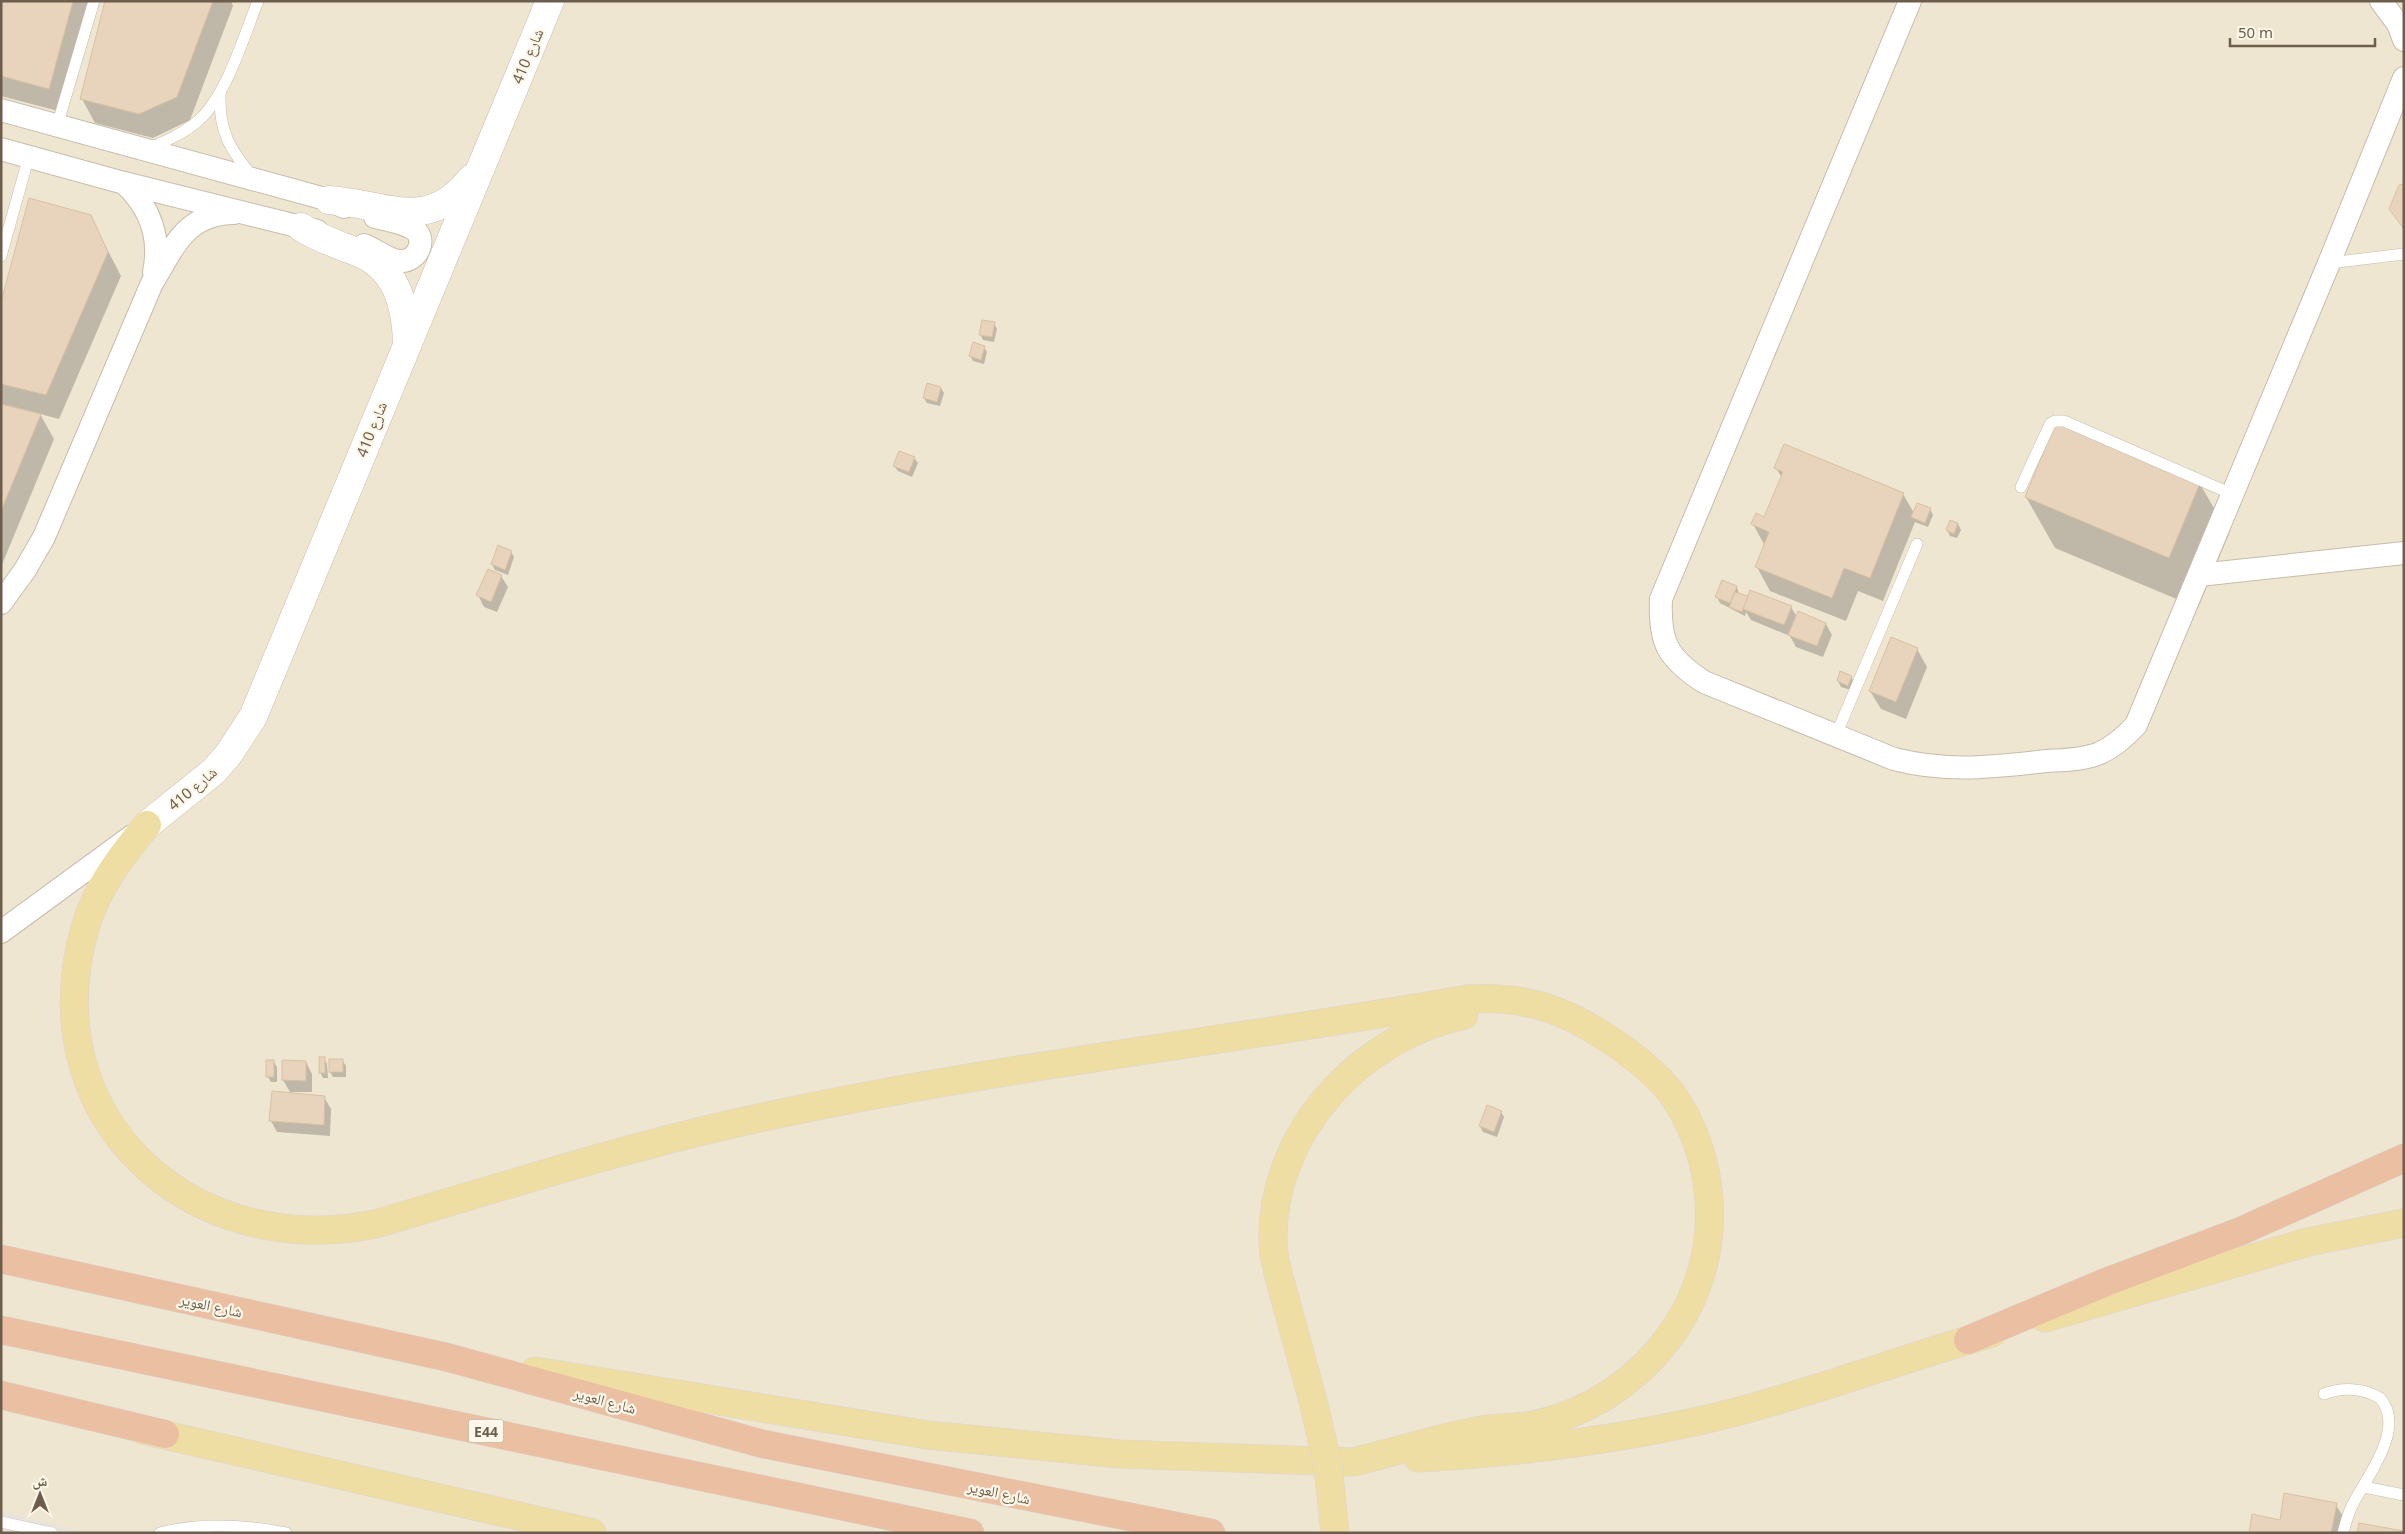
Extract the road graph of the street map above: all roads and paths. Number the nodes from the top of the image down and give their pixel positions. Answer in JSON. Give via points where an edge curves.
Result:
{"nodes":[{"id":1,"x":94,"y":1,"type":"edge"},
{"id":2,"x":258,"y":1,"type":"edge"},
{"id":3,"x":550,"y":1,"type":"edge"},
{"id":4,"x":1910,"y":1,"type":"edge"},
{"id":5,"x":2381,"y":1,"type":"edge"},
{"id":6,"x":2404,"y":40,"type":"edge"},
{"id":7,"x":2404,"y":78,"type":"edge"},
{"id":8,"x":220,"y":93,"type":"junction"},
{"id":9,"x":1,"y":110,"type":"edge"},
{"id":10,"x":57,"y":126,"type":"junction"},
{"id":11,"x":1,"y":149,"type":"edge"},
{"id":12,"x":145,"y":151,"type":"junction"},
{"id":13,"x":29,"y":156,"type":"junction"},
{"id":14,"x":481,"y":166,"type":"junction"},
{"id":15,"x":254,"y":180,"type":"junction"},
{"id":16,"x":124,"y":183,"type":"junction"},
{"id":17,"x":328,"y":200,"type":"junction"},
{"id":18,"x":242,"y":213,"type":"junction"},
{"id":19,"x":301,"y":226,"type":"junction"},
{"id":20,"x":2404,"y":254,"type":"edge"},
{"id":21,"x":1,"y":256,"type":"edge"},
{"id":22,"x":2329,"y":263,"type":"junction"},
{"id":23,"x":152,"y":283,"type":"junction"},
{"id":24,"x":408,"y":342,"type":"junction"},
{"id":25,"x":2021,"y":487,"type":"dead end"},
{"id":26,"x":2232,"y":494,"type":"junction"},
{"id":27,"x":1917,"y":544,"type":"dead end"},
{"id":28,"x":2404,"y":553,"type":"edge"},
{"id":29,"x":2199,"y":575,"type":"junction"},
{"id":30,"x":1,"y":603,"type":"edge"},
{"id":31,"x":1836,"y":735,"type":"junction"},
{"id":32,"x":147,"y":825,"type":"junction"},
{"id":33,"x":1,"y":932,"type":"edge"},
{"id":34,"x":1607,"y":1038,"type":"junction"},
{"id":35,"x":2404,"y":1158,"type":"edge"},
{"id":36,"x":2404,"y":1224,"type":"edge"},
{"id":37,"x":1,"y":1259,"type":"edge"},
{"id":38,"x":1,"y":1330,"type":"edge"},
{"id":39,"x":1968,"y":1340,"type":"junction"},
{"id":40,"x":446,"y":1357,"type":"junction"},
{"id":41,"x":2324,"y":1394,"type":"dead end"},
{"id":42,"x":1,"y":1395,"type":"edge"},
{"id":43,"x":1,"y":1404,"type":"edge"},
{"id":44,"x":165,"y":1434,"type":"junction"},
{"id":45,"x":1353,"y":1462,"type":"junction"},
{"id":46,"x":2364,"y":1487,"type":"junction"},
{"id":47,"x":2404,"y":1495,"type":"edge"},
{"id":48,"x":1,"y":1522,"type":"edge"},
{"id":49,"x":52,"y":1533,"type":"edge"},
{"id":50,"x":160,"y":1533,"type":"edge"},
{"id":51,"x":286,"y":1533,"type":"edge"},
{"id":52,"x":592,"y":1533,"type":"edge"},
{"id":53,"x":970,"y":1533,"type":"edge"},
{"id":54,"x":1211,"y":1533,"type":"edge"},
{"id":55,"x":1335,"y":1533,"type":"edge"},
{"id":56,"x":2343,"y":1533,"type":"edge"}],
"edges":[{"from":1,"to":10,"type":"lane"},
{"from":2,"to":8,"type":"lane"},
{"from":3,"to":14,"type":"street","name":"شارع 410"},
{"from":4,"to":31,"type":"street","via":[[1661,599],[1660,624],[1667,648],[1682,668],[1704,682]]},
{"from":5,"to":6,"type":"street","via":[[2398,24]]},
{"from":7,"to":22,"type":"street"},
{"from":8,"to":12,"type":"lane","via":[[206,113],[187,130]]},
{"from":8,"to":15,"type":"lane","via":[[226,139]]},
{"from":9,"to":10,"type":"street"},
{"from":10,"to":12,"type":"street"},
{"from":11,"to":13,"type":"street"},
{"from":12,"to":15,"type":"street"},
{"from":13,"to":16,"type":"street"},
{"from":13,"to":21,"type":"lane"},
{"from":14,"to":17,"type":"street","via":[[459,194],[427,210],[403,212]]},
{"from":14,"to":24,"type":"street","name":"شارع 410"},
{"from":15,"to":17,"type":"street"},
{"from":16,"to":18,"type":"street"},
{"from":16,"to":23,"type":"street","via":[[136,194],[153,226],[157,245]]},
{"from":17,"to":19,"type":"street","via":[[413,228],[419,235],[419,251],[414,258],[398,261],[357,242]]},
{"from":18,"to":19,"type":"street"},
{"from":18,"to":23,"type":"street","via":[[211,217],[184,233]]},
{"from":19,"to":24,"type":"street","via":[[323,240],[369,258],[388,274],[404,307]]},
{"from":20,"to":22,"type":"lane"},
{"from":22,"to":26,"type":"street"},
{"from":23,"to":30,"type":"street","via":[[44,537]]},
{"from":24,"to":32,"type":"street","name":"شارع 410","via":[[252,717],[214,771]]},
{"from":25,"to":26,"type":"lane","via":[[2050,424],[2064,421]]},
{"from":26,"to":29,"type":"street"},
{"from":27,"to":31,"type":"lane"},
{"from":28,"to":29,"type":"street"},
{"from":29,"to":31,"type":"street","via":[[2136,725],[2119,742],[2098,754],[1998,766],[1944,768],[1894,758]]},
{"from":32,"to":33,"type":"street"},
{"from":32,"to":34,"type":"main road","via":[[113,870],[85,927],[74,999],[85,1071],[118,1137],[150,1172],[193,1202],[279,1229],[327,1232],[375,1224],[660,1141],[859,1098],[978,1076],[1468,999],[1505,999],[1549,1008],[1569,1015]]},
{"from":34,"to":45,"type":"main road","via":[[1650,1070],[1668,1090],[1682,1109],[1700,1153],[1709,1200],[1708,1248],[1700,1278],[1684,1314],[1667,1340],[1640,1370],[1581,1409],[1529,1425],[1477,1431]]},
{"from":34,"to":55,"type":"main road","bridge":true,"via":[[1565,1021],[1530,1013],[1485,1012],[1450,1018],[1424,1027],[1377,1052],[1356,1068],[1319,1106],[1301,1136],[1284,1174],[1278,1197],[1273,1244],[1328,1466]]},
{"from":35,"to":39,"type":"highway","via":[[2241,1231],[2106,1282]]},
{"from":36,"to":39,"type":"main road","via":[[2308,1242]]},
{"from":37,"to":40,"type":"highway","name":"شارع العوير"},
{"from":38,"to":53,"type":"highway","number":"E44"},
{"from":39,"to":45,"type":"main road","via":[[1786,1398],[1673,1426],[1490,1454]]},
{"from":40,"to":45,"type":"main road","via":[[928,1435],[1120,1454]]},
{"from":40,"to":54,"type":"highway","name":"شارع العوير","via":[[763,1444]]},
{"from":41,"to":46,"type":"lane","via":[[2345,1389],[2376,1395],[2395,1412],[2399,1424],[2398,1438]]},
{"from":42,"to":44,"type":"highway"},
{"from":43,"to":44,"type":"main road"},
{"from":44,"to":52,"type":"main road"},
{"from":46,"to":47,"type":"lane"},
{"from":46,"to":56,"type":"lane","via":[[2347,1516]]},
{"from":48,"to":49,"type":"lane"},
{"from":50,"to":51,"type":"lane","via":[[239,1526]]}]}
